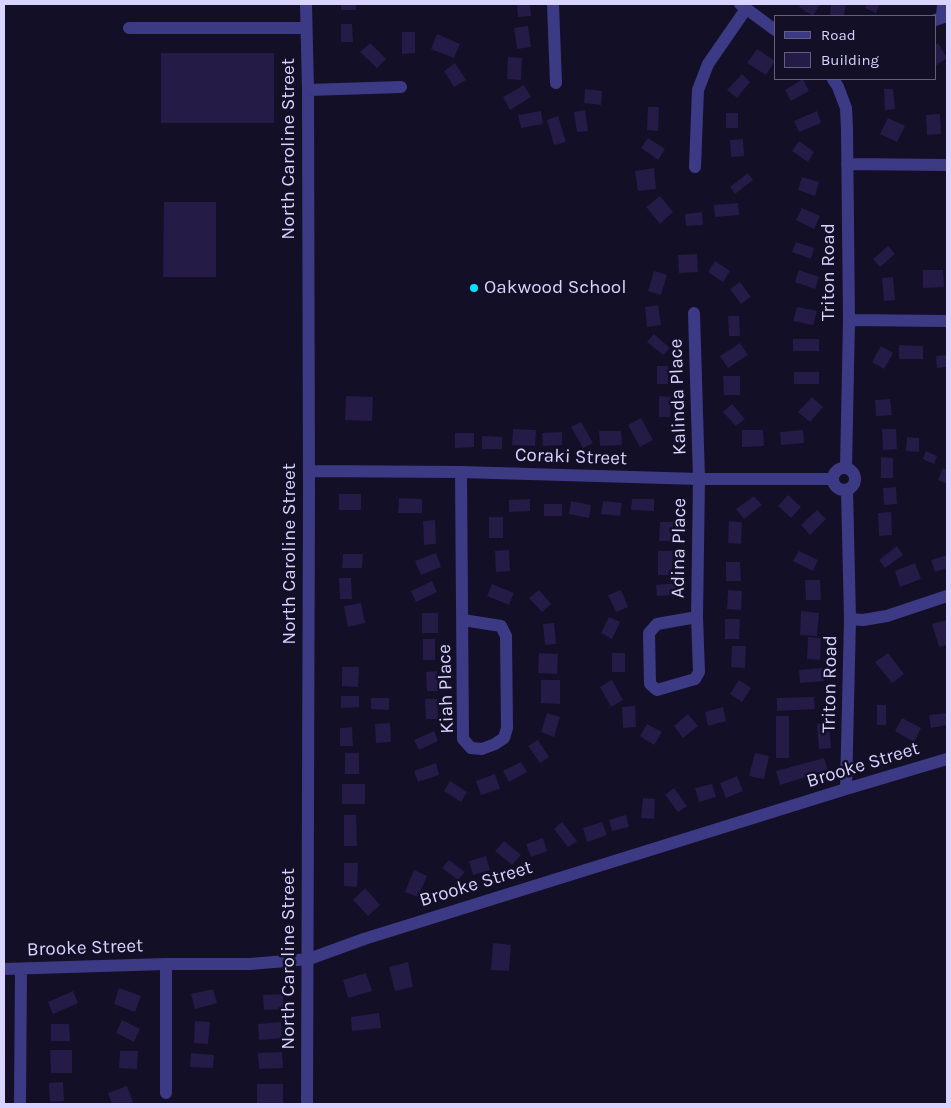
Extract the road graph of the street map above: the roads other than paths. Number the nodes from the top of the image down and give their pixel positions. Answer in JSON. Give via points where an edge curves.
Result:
{"nodes":[{"id":1,"x":306,"y":4,"type":"edge"},
{"id":2,"x":553,"y":4,"type":"edge"},
{"id":3,"x":743,"y":6,"type":"edge"},
{"id":4,"x":129,"y":28,"type":"dead end"},
{"id":5,"x":306,"y":28,"type":"junction"},
{"id":6,"x":774,"y":29,"type":"edge"},
{"id":7,"x":833,"y":80,"type":"edge"},
{"id":8,"x":556,"y":83,"type":"dead end"},
{"id":9,"x":401,"y":87,"type":"dead end"},
{"id":10,"x":308,"y":90,"type":"junction"},
{"id":11,"x":846,"y":164,"type":"junction"},
{"id":12,"x":947,"y":165,"type":"edge"},
{"id":13,"x":695,"y":167,"type":"dead end"},
{"id":14,"x":694,"y":313,"type":"dead end"},
{"id":15,"x":849,"y":320,"type":"junction"},
{"id":16,"x":947,"y":321,"type":"edge"},
{"id":17,"x":846,"y":468,"type":"junction"},
{"id":18,"x":309,"y":471,"type":"junction"},
{"id":19,"x":461,"y":472,"type":"junction"},
{"id":20,"x":699,"y":479,"type":"junction"},
{"id":21,"x":832,"y":479,"type":"junction"},
{"id":22,"x":847,"y":490,"type":"junction"},
{"id":23,"x":947,"y":596,"type":"edge"},
{"id":24,"x":697,"y":617,"type":"junction"},
{"id":25,"x":850,"y":619,"type":"junction"},
{"id":26,"x":463,"y":620,"type":"junction"},
{"id":27,"x":947,"y":759,"type":"edge"},
{"id":28,"x":846,"y":788,"type":"junction"},
{"id":29,"x":309,"y":959,"type":"junction"},
{"id":30,"x":166,"y":964,"type":"junction"},
{"id":31,"x":4,"y":969,"type":"edge"},
{"id":32,"x":21,"y":969,"type":"junction"},
{"id":33,"x":166,"y":1093,"type":"dead end"},
{"id":34,"x":20,"y":1104,"type":"edge"},
{"id":35,"x":307,"y":1104,"type":"edge"}],
"edges":[{"from":1,"to":5,"type":"street","name":"North Caroline Street"},
{"from":2,"to":8,"type":"street"},
{"from":3,"to":6,"type":"street"},
{"from":3,"to":13,"type":"street","via":[[708,64],[698,90]]},
{"from":4,"to":5,"type":"street"},
{"from":5,"to":10,"type":"street","name":"North Caroline Street"},
{"from":7,"to":11,"type":"street","name":"Triton Road","via":[[846,108]]},
{"from":9,"to":10,"type":"street"},
{"from":10,"to":18,"type":"street","name":"North Caroline Street"},
{"from":11,"to":12,"type":"street"},
{"from":11,"to":15,"type":"street","name":"Triton Road"},
{"from":14,"to":20,"type":"street","name":"Kalinda Place"},
{"from":15,"to":16,"type":"street"},
{"from":15,"to":17,"type":"street","name":"Triton Road"},
{"from":17,"to":21,"type":"street","via":[[836,471]]},
{"from":17,"to":22,"type":"street","via":[[853,472],[855,479]]},
{"from":18,"to":19,"type":"street","name":"Coraki Street"},
{"from":18,"to":29,"type":"street","name":"North Caroline Street"},
{"from":19,"to":20,"type":"street","name":"Coraki Street"},
{"from":19,"to":26,"type":"street","name":"Kiah Place"},
{"from":20,"to":21,"type":"street","name":"Coraki Street"},
{"from":20,"to":24,"type":"street","name":"Adina Place"},
{"from":21,"to":22,"type":"street","via":[[836,487]]},
{"from":22,"to":25,"type":"street","name":"Triton Road"},
{"from":23,"to":25,"type":"street","via":[[887,616]]},
{"from":24,"to":24,"type":"street","name":"Adina Place","via":[[699,672],[695,679],[657,690],[650,684],[649,633],[657,624]]},
{"from":25,"to":28,"type":"street","name":"Triton Road"},
{"from":26,"to":26,"type":"street","name":"Kiah Place","via":[[463,739],[471,748],[482,749],[504,738],[507,728],[506,636],[501,626]]},
{"from":27,"to":28,"type":"street","name":"Brooke Street"},
{"from":28,"to":29,"type":"street","name":"Brooke Street"},
{"from":29,"to":30,"type":"street","name":"Brooke Street","via":[[250,964]]},
{"from":29,"to":35,"type":"street","name":"North Caroline Street"},
{"from":30,"to":32,"type":"street","name":"Brooke Street"},
{"from":30,"to":33,"type":"street"},
{"from":31,"to":32,"type":"street","name":"Brooke Street"},
{"from":32,"to":34,"type":"street"}]}
